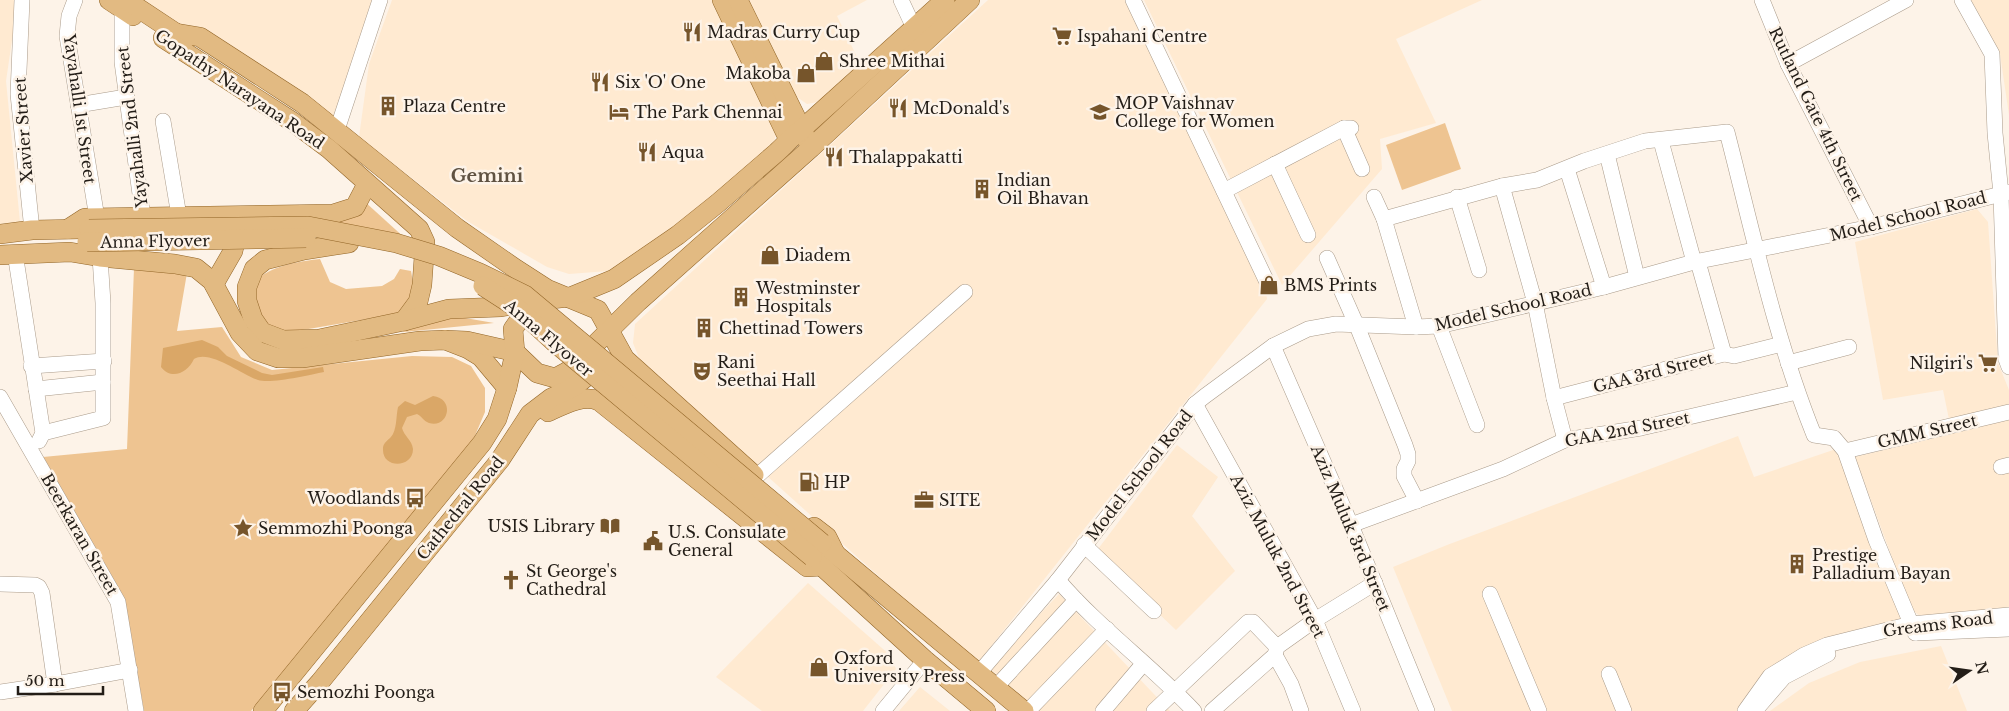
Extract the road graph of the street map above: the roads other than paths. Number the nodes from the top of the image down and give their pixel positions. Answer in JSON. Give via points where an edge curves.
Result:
{"nodes":[{"id":1,"x":22,"y":0,"type":"edge"},
{"id":2,"x":75,"y":0,"type":"edge"},
{"id":3,"x":380,"y":0,"type":"edge"},
{"id":4,"x":722,"y":0,"type":"edge"},
{"id":5,"x":738,"y":0,"type":"edge"},
{"id":6,"x":901,"y":0,"type":"edge"},
{"id":7,"x":945,"y":0,"type":"edge"},
{"id":8,"x":970,"y":0,"type":"edge"},
{"id":9,"x":1133,"y":0,"type":"edge"},
{"id":10,"x":1762,"y":0,"type":"edge"},
{"id":11,"x":1906,"y":0,"type":"edge"},
{"id":12,"x":1962,"y":0,"type":"edge"},
{"id":13,"x":119,"y":3,"type":"edge"},
{"id":14,"x":914,"y":28,"type":"junction"},
{"id":15,"x":176,"y":33,"type":"junction"},
{"id":16,"x":1788,"y":64,"type":"junction"},
{"id":17,"x":126,"y":97,"type":"junction"},
{"id":18,"x":78,"y":105,"type":"junction"},
{"id":19,"x":163,"y":121,"type":"dead end"},
{"id":20,"x":337,"y":130,"type":"junction"},
{"id":21,"x":794,"y":134,"type":"junction"},
{"id":22,"x":1661,"y":141,"type":"junction"},
{"id":23,"x":811,"y":148,"type":"junction"},
{"id":24,"x":1607,"y":154,"type":"junction"},
{"id":25,"x":1275,"y":164,"type":"junction"},
{"id":26,"x":1362,"y":169,"type":"dead end"},
{"id":27,"x":1567,"y":169,"type":"junction"},
{"id":28,"x":367,"y":184,"type":"junction"},
{"id":29,"x":1502,"y":186,"type":"junction"},
{"id":30,"x":1224,"y":191,"type":"junction"},
{"id":31,"x":2005,"y":193,"type":"edge"},
{"id":32,"x":1374,"y":197,"type":"dead end"},
{"id":33,"x":1457,"y":197,"type":"junction"},
{"id":34,"x":142,"y":216,"type":"junction"},
{"id":35,"x":179,"y":216,"type":"junction"},
{"id":36,"x":242,"y":216,"type":"junction"},
{"id":37,"x":1384,"y":219,"type":"junction"},
{"id":38,"x":1871,"y":227,"type":"junction"},
{"id":39,"x":32,"y":230,"type":"junction"},
{"id":40,"x":91,"y":230,"type":"junction"},
{"id":41,"x":0,"y":234,"type":"edge"},
{"id":42,"x":1308,"y":235,"type":"dead end"},
{"id":43,"x":349,"y":243,"type":"junction"},
{"id":44,"x":1758,"y":250,"type":"junction"},
{"id":45,"x":70,"y":252,"type":"junction"},
{"id":46,"x":8,"y":254,"type":"edge"},
{"id":47,"x":100,"y":257,"type":"junction"},
{"id":48,"x":1326,"y":258,"type":"dead end"},
{"id":49,"x":1696,"y":262,"type":"junction"},
{"id":50,"x":1479,"y":270,"type":"dead end"},
{"id":51,"x":1638,"y":277,"type":"junction"},
{"id":52,"x":1266,"y":280,"type":"dead end"},
{"id":53,"x":214,"y":284,"type":"junction"},
{"id":54,"x":1604,"y":287,"type":"junction"},
{"id":55,"x":965,"y":292,"type":"dead end"},
{"id":56,"x":570,"y":297,"type":"junction"},
{"id":57,"x":529,"y":298,"type":"junction"},
{"id":58,"x":1535,"y":303,"type":"junction"},
{"id":59,"x":624,"y":316,"type":"junction"},
{"id":60,"x":404,"y":321,"type":"junction"},
{"id":61,"x":1357,"y":326,"type":"junction"},
{"id":62,"x":1439,"y":326,"type":"junction"},
{"id":63,"x":1416,"y":327,"type":"junction"},
{"id":64,"x":610,"y":330,"type":"junction"},
{"id":65,"x":445,"y":340,"type":"junction"},
{"id":66,"x":1782,"y":344,"type":"junction"},
{"id":67,"x":1273,"y":346,"type":"junction"},
{"id":68,"x":1849,"y":347,"type":"dead end"},
{"id":69,"x":515,"y":352,"type":"junction"},
{"id":70,"x":622,"y":354,"type":"junction"},
{"id":71,"x":1724,"y":354,"type":"junction"},
{"id":72,"x":104,"y":361,"type":"junction"},
{"id":73,"x":1788,"y":363,"type":"junction"},
{"id":74,"x":32,"y":366,"type":"junction"},
{"id":75,"x":2009,"y":368,"type":"edge"},
{"id":76,"x":103,"y":382,"type":"junction"},
{"id":77,"x":507,"y":388,"type":"junction"},
{"id":78,"x":36,"y":389,"type":"junction"},
{"id":79,"x":1796,"y":392,"type":"junction"},
{"id":80,"x":0,"y":397,"type":"edge"},
{"id":81,"x":591,"y":398,"type":"junction"},
{"id":82,"x":1554,"y":398,"type":"junction"},
{"id":83,"x":1195,"y":404,"type":"junction"},
{"id":84,"x":2009,"y":412,"type":"edge"},
{"id":85,"x":1478,"y":425,"type":"dead end"},
{"id":86,"x":42,"y":434,"type":"junction"},
{"id":87,"x":1564,"y":440,"type":"junction"},
{"id":88,"x":1845,"y":451,"type":"junction"},
{"id":89,"x":33,"y":453,"type":"junction"},
{"id":90,"x":502,"y":456,"type":"junction"},
{"id":91,"x":756,"y":477,"type":"junction"},
{"id":92,"x":1417,"y":501,"type":"junction"},
{"id":93,"x":1352,"y":525,"type":"junction"},
{"id":94,"x":1084,"y":545,"type":"junction"},
{"id":95,"x":823,"y":555,"type":"junction"},
{"id":96,"x":1058,"y":580,"type":"junction"},
{"id":97,"x":1375,"y":583,"type":"junction"},
{"id":98,"x":0,"y":584,"type":"edge"},
{"id":99,"x":1490,"y":594,"type":"dead end"},
{"id":100,"x":1076,"y":600,"type":"junction"},
{"id":101,"x":1154,"y":611,"type":"dead end"},
{"id":102,"x":2009,"y":616,"type":"edge"},
{"id":103,"x":1315,"y":620,"type":"junction"},
{"id":104,"x":1107,"y":628,"type":"junction"},
{"id":105,"x":1913,"y":629,"type":"junction"},
{"id":106,"x":2009,"y":629,"type":"edge"},
{"id":107,"x":1276,"y":651,"type":"junction"},
{"id":108,"x":925,"y":660,"type":"junction"},
{"id":109,"x":1143,"y":664,"type":"junction"},
{"id":110,"x":130,"y":670,"type":"junction"},
{"id":111,"x":979,"y":673,"type":"junction"},
{"id":112,"x":1609,"y":674,"type":"dead end"},
{"id":113,"x":55,"y":684,"type":"junction"},
{"id":114,"x":996,"y":687,"type":"junction"},
{"id":115,"x":1175,"y":690,"type":"junction"},
{"id":116,"x":0,"y":692,"type":"edge"},
{"id":117,"x":135,"y":711,"type":"edge"},
{"id":118,"x":263,"y":711,"type":"edge"},
{"id":119,"x":294,"y":711,"type":"edge"},
{"id":120,"x":883,"y":711,"type":"edge"},
{"id":121,"x":986,"y":711,"type":"edge"},
{"id":122,"x":1026,"y":711,"type":"edge"},
{"id":123,"x":1103,"y":711,"type":"edge"},
{"id":124,"x":1154,"y":711,"type":"edge"},
{"id":125,"x":1194,"y":711,"type":"edge"},
{"id":126,"x":1212,"y":711,"type":"edge"},
{"id":127,"x":1301,"y":711,"type":"edge"},
{"id":128,"x":1352,"y":711,"type":"edge"},
{"id":129,"x":1427,"y":711,"type":"edge"},
{"id":130,"x":1539,"y":711,"type":"edge"},
{"id":131,"x":1624,"y":711,"type":"edge"},
{"id":132,"x":1745,"y":711,"type":"edge"},
{"id":133,"x":1756,"y":711,"type":"edge"}],
"edges":[{"from":1,"to":39,"type":"street","name":"Xavier Street","via":[[18,94]]},
{"from":2,"to":18,"type":"street","name":"Yayahalli 1st Street","via":[[67,36]]},
{"from":3,"to":20,"type":"street"},
{"from":4,"to":21,"type":"main road"},
{"from":5,"to":21,"type":"main road"},
{"from":6,"to":14,"type":"street"},
{"from":7,"to":14,"type":"main road"},
{"from":8,"to":23,"type":"main road"},
{"from":9,"to":30,"type":"street"},
{"from":10,"to":16,"type":"street","name":"Rutland Gate 4th Street"},
{"from":11,"to":16,"type":"street"},
{"from":12,"to":31,"type":"street","via":[[1992,54],[1995,134]]},
{"from":13,"to":15,"type":"main road","name":"Anna Flyover"},
{"from":13,"to":17,"type":"street","name":"Yayahalli 2nd Street"},
{"from":13,"to":28,"type":"main road","name":"Gopathy Narayana Road","via":[[180,49],[294,122]]},
{"from":14,"to":21,"type":"main road"},
{"from":15,"to":20,"type":"main road","via":[[200,37],[302,103]]},
{"from":15,"to":57,"type":"main road","name":"Anna Flyover","bridge":true,"via":[[314,124]]},
{"from":16,"to":38,"type":"street","name":"Rutland Gate 4th Street"},
{"from":17,"to":18,"type":"street"},
{"from":17,"to":34,"type":"street","name":"Yayahalli 2nd Street"},
{"from":18,"to":40,"type":"street","name":"Yayahalli 1st Street"},
{"from":19,"to":35,"type":"street"},
{"from":20,"to":56,"type":"main road","via":[[457,228],[546,289]]},
{"from":21,"to":23,"type":"main road"},
{"from":21,"to":56,"type":"main road","via":[[776,153],[678,235],[614,279]]},
{"from":22,"to":24,"type":"street","via":[[1645,142]]},
{"from":22,"to":44,"type":"street","via":[[1726,132]]},
{"from":22,"to":49,"type":"street"},
{"from":23,"to":59,"type":"main road"},
{"from":24,"to":27,"type":"street"},
{"from":24,"to":51,"type":"street"},
{"from":25,"to":26,"type":"street","via":[[1347,128]]},
{"from":25,"to":30,"type":"street"},
{"from":25,"to":42,"type":"street"},
{"from":27,"to":29,"type":"street","via":[[1537,180]]},
{"from":27,"to":54,"type":"street"},
{"from":28,"to":36,"type":"main road","via":[[355,206],[344,212]]},
{"from":28,"to":60,"type":"main road","name":"Gopathy Narayana Road","via":[[419,229],[425,242],[418,302]]},
{"from":29,"to":33,"type":"street"},
{"from":29,"to":58,"type":"street"},
{"from":30,"to":52,"type":"street"},
{"from":31,"to":38,"type":"street","name":"Model School Road"},
{"from":31,"to":75,"type":"street","via":[[2006,359]]},
{"from":32,"to":37,"type":"street"},
{"from":33,"to":37,"type":"street"},
{"from":33,"to":50,"type":"street"},
{"from":34,"to":35,"type":"main road"},
{"from":34,"to":40,"type":"main road"},
{"from":35,"to":36,"type":"main road"},
{"from":36,"to":53,"type":"main road","via":[[233,251]]},
{"from":37,"to":63,"type":"street"},
{"from":38,"to":44,"type":"street","name":"Model School Road"},
{"from":39,"to":40,"type":"main road","name":"Anna Flyover"},
{"from":39,"to":41,"type":"main road","name":"Anna Flyover"},
{"from":40,"to":43,"type":"main road","name":"Anna Flyover","bridge":true,"via":[[309,238]]},
{"from":40,"to":45,"type":"main road","name":"Anna Flyover"},
{"from":40,"to":57,"type":"main road","name":"Anna Flyover","bridge":true,"via":[[308,226],[396,243],[439,256]]},
{"from":43,"to":60,"type":"main road","via":[[265,260],[254,269],[247,287],[247,301],[262,332],[284,340],[319,339]]},
{"from":43,"to":95,"type":"main road","name":"Anna Flyover","bridge":true,"via":[[398,252],[438,265],[480,284],[517,308],[562,348]]},
{"from":44,"to":49,"type":"street","name":"Model School Road"},
{"from":44,"to":66,"type":"street"},
{"from":45,"to":46,"type":"main road"},
{"from":45,"to":47,"type":"main road"},
{"from":46,"to":74,"type":"street"},
{"from":47,"to":53,"type":"main road","via":[[196,268]]},
{"from":47,"to":72,"type":"street"},
{"from":48,"to":61,"type":"street"},
{"from":49,"to":51,"type":"street","name":"Model School Road"},
{"from":49,"to":71,"type":"street"},
{"from":51,"to":54,"type":"street","name":"Model School Road"},
{"from":53,"to":65,"type":"main road","via":[[240,333],[258,351],[278,358],[302,358]]},
{"from":54,"to":58,"type":"street","name":"Model School Road"},
{"from":55,"to":91,"type":"street"},
{"from":56,"to":57,"type":"main road"},
{"from":56,"to":64,"type":"main road","via":[[598,310]]},
{"from":57,"to":60,"type":"main road","via":[[501,307],[449,308]]},
{"from":57,"to":69,"type":"main road","name":"Cathedral Road","via":[[513,329]]},
{"from":57,"to":95,"type":"main road","name":"Anna Flyover","bridge":true},
{"from":58,"to":62,"type":"street","name":"Model School Road"},
{"from":58,"to":82,"type":"street"},
{"from":59,"to":64,"type":"main road"},
{"from":59,"to":70,"type":"main road"},
{"from":61,"to":63,"type":"street","name":"Model School Road"},
{"from":61,"to":67,"type":"street","name":"Model School Road","via":[[1336,324],[1308,328]]},
{"from":61,"to":92,"type":"street","via":[[1405,445],[1408,461],[1404,476]]},
{"from":62,"to":63,"type":"street","name":"Model School Road"},
{"from":62,"to":85,"type":"street"},
{"from":64,"to":69,"type":"main road","via":[[568,371],[555,378],[537,373]]},
{"from":64,"to":70,"type":"main road"},
{"from":65,"to":69,"type":"main road","via":[[467,341]]},
{"from":65,"to":77,"type":"main road","via":[[481,356]]},
{"from":66,"to":71,"type":"street","name":"GAA 3rd Street","via":[[1734,356]]},
{"from":66,"to":73,"type":"street"},
{"from":67,"to":83,"type":"street","name":"Model School Road"},
{"from":67,"to":93,"type":"street","name":"Aziz Muluk 3rd Street"},
{"from":68,"to":73,"type":"street"},
{"from":69,"to":77,"type":"main road","name":"Cathedral Road"},
{"from":70,"to":81,"type":"main road"},
{"from":70,"to":90,"type":"main road","name":"Cathedral Road","via":[[530,414]]},
{"from":70,"to":91,"type":"main road"},
{"from":71,"to":82,"type":"street","name":"GAA 3rd Street"},
{"from":72,"to":74,"type":"street"},
{"from":72,"to":76,"type":"street"},
{"from":73,"to":79,"type":"street"},
{"from":74,"to":78,"type":"street"},
{"from":76,"to":78,"type":"street"},
{"from":76,"to":86,"type":"street","via":[[103,418]]},
{"from":77,"to":118,"type":"main road","name":"Cathedral Road","via":[[497,418],[482,443]]},
{"from":78,"to":86,"type":"street"},
{"from":79,"to":87,"type":"street","name":"GAA 2nd Street","via":[[1641,428]]},
{"from":79,"to":88,"type":"street","via":[[1814,436],[1834,438]]},
{"from":80,"to":89,"type":"street","name":"Beerkaran Street"},
{"from":81,"to":90,"type":"main road","via":[[546,412]]},
{"from":81,"to":95,"type":"main road","via":[[639,431],[806,567]]},
{"from":82,"to":87,"type":"street"},
{"from":83,"to":94,"type":"street","name":"Model School Road"},
{"from":83,"to":103,"type":"street","name":"Aziz Muluk 2nd Street"},
{"from":84,"to":88,"type":"street","name":"GMM Street"},
{"from":86,"to":89,"type":"street"},
{"from":87,"to":92,"type":"street","name":"GAA 2nd Street","via":[[1503,469]]},
{"from":88,"to":105,"type":"street","via":[[1876,540]]},
{"from":89,"to":110,"type":"street","name":"Beerkaran Street","via":[[118,602]]},
{"from":90,"to":119,"type":"main road","name":"Cathedral Road"},
{"from":91,"to":95,"type":"main road","via":[[827,537]]},
{"from":92,"to":93,"type":"street","name":"GAA 2nd Street"},
{"from":93,"to":97,"type":"street","name":"Aziz Muluk 3rd Street"},
{"from":94,"to":96,"type":"street","name":"Model School Road"},
{"from":94,"to":101,"type":"street"},
{"from":95,"to":108,"type":"main road"},
{"from":95,"to":111,"type":"main road","via":[[891,602]]},
{"from":96,"to":100,"type":"street"},
{"from":96,"to":111,"type":"street","name":"Model School Road"},
{"from":97,"to":103,"type":"street"},
{"from":97,"to":129,"type":"street","name":"Aziz Muluk 3rd Street"},
{"from":98,"to":113,"type":"street","via":[[35,584],[39,587]]},
{"from":99,"to":130,"type":"street"},
{"from":100,"to":104,"type":"street"},
{"from":100,"to":114,"type":"street"},
{"from":102,"to":105,"type":"street","name":"Greams Road"},
{"from":103,"to":107,"type":"street"},
{"from":103,"to":128,"type":"street","name":"Aziz Muluk 2nd Street"},
{"from":104,"to":109,"type":"street"},
{"from":104,"to":122,"type":"street"},
{"from":105,"to":106,"type":"street","name":"Greams Road"},
{"from":105,"to":132,"type":"street","name":"Greams Road","via":[[1827,645],[1804,655],[1770,676]]},
{"from":105,"to":133,"type":"street","name":"Greams Road","via":[[1827,655],[1784,677]]},
{"from":107,"to":115,"type":"street","via":[[1253,622],[1248,622]]},
{"from":107,"to":126,"type":"street"},
{"from":107,"to":127,"type":"street"},
{"from":108,"to":120,"type":"street"},
{"from":108,"to":121,"type":"main road"},
{"from":109,"to":115,"type":"street"},
{"from":109,"to":123,"type":"street"},
{"from":110,"to":113,"type":"street"},
{"from":110,"to":117,"type":"street","name":"Beerkaran Street"},
{"from":111,"to":114,"type":"main road"},
{"from":112,"to":131,"type":"street"},
{"from":113,"to":116,"type":"street"},
{"from":114,"to":122,"type":"main road"},
{"from":115,"to":124,"type":"street"},
{"from":115,"to":125,"type":"street"}]}
